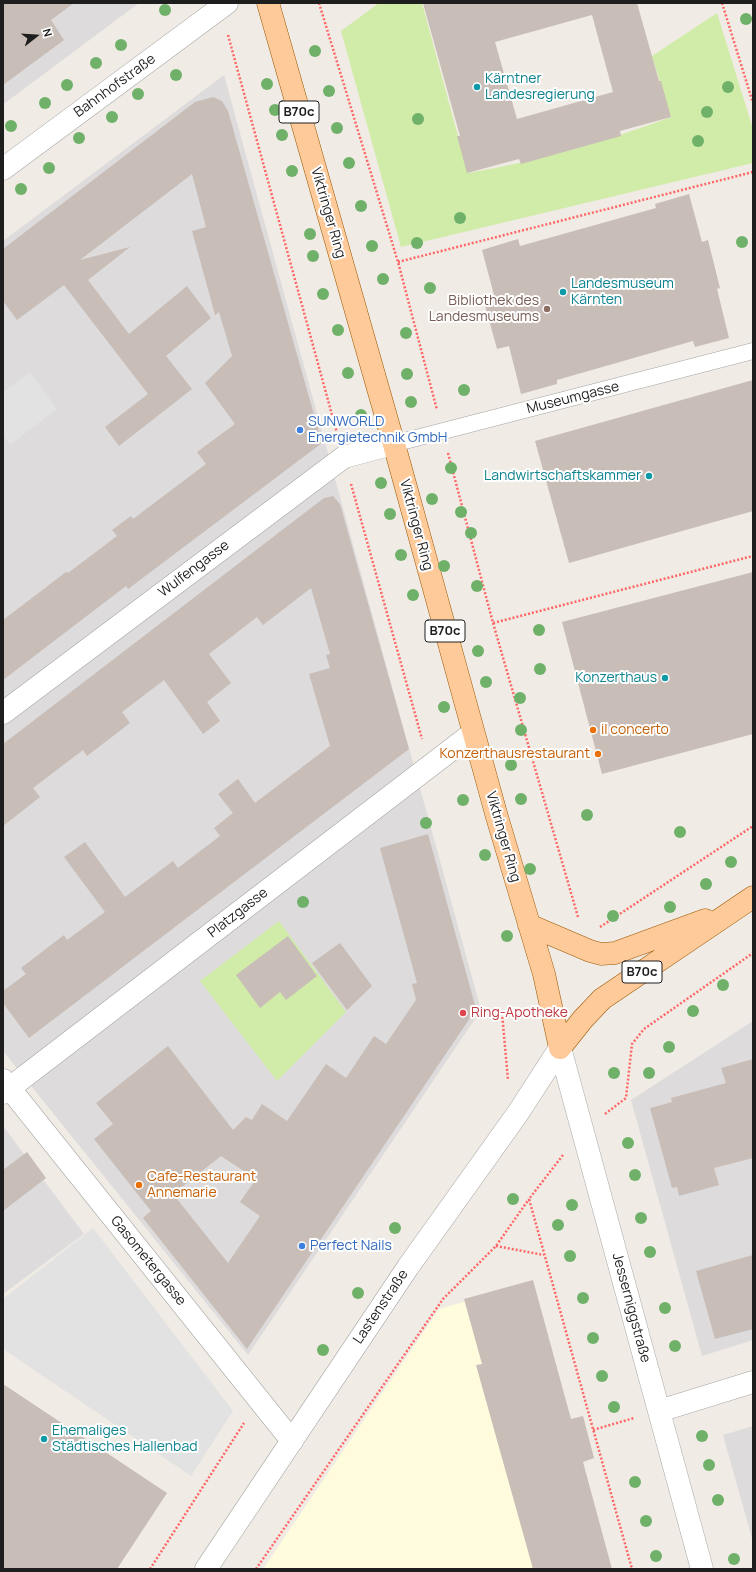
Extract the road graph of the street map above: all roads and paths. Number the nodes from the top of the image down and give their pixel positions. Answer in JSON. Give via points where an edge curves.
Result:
{"nodes":[{"id":1,"x":227,"y":3,"type":"edge"},
{"id":2,"x":268,"y":3,"type":"edge"},
{"id":3,"x":319,"y":3,"type":"edge"},
{"id":4,"x":722,"y":3,"type":"edge"},
{"id":5,"x":234,"y":54,"type":"dead end"},
{"id":6,"x":753,"y":103,"type":"edge"},
{"id":7,"x":3,"y":169,"type":"edge"},
{"id":8,"x":753,"y":172,"type":"edge"},
{"id":9,"x":398,"y":262,"type":"junction"},
{"id":10,"x":753,"y":351,"type":"edge"},
{"id":11,"x":443,"y":431,"type":"junction"},
{"id":12,"x":393,"y":444,"type":"junction"},
{"id":13,"x":344,"y":457,"type":"junction"},
{"id":14,"x":753,"y":556,"type":"edge"},
{"id":15,"x":493,"y":623,"type":"junction"},
{"id":16,"x":3,"y":712,"type":"edge"},
{"id":17,"x":473,"y":733,"type":"junction"},
{"id":18,"x":430,"y":766,"type":"junction"},
{"id":19,"x":753,"y":826,"type":"edge"},
{"id":20,"x":744,"y":903,"type":"edge"},
{"id":21,"x":584,"y":922,"type":"dead end"},
{"id":22,"x":529,"y":925,"type":"junction"},
{"id":23,"x":596,"y":930,"type":"dead end"},
{"id":24,"x":753,"y":953,"type":"edge"},
{"id":25,"x":502,"y":1013,"type":"dead end"},
{"id":26,"x":560,"y":1048,"type":"junction"},
{"id":27,"x":5,"y":1087,"type":"edge"},
{"id":28,"x":612,"y":1109,"type":"dead end"},
{"id":29,"x":518,"y":1113,"type":"junction"},
{"id":30,"x":539,"y":1185,"type":"dead end"},
{"id":31,"x":529,"y":1199,"type":"junction"},
{"id":32,"x":496,"y":1246,"type":"junction"},
{"id":33,"x":544,"y":1255,"type":"junction"},
{"id":34,"x":753,"y":1382,"type":"edge"},
{"id":35,"x":259,"y":1400,"type":"junction"},
{"id":36,"x":659,"y":1410,"type":"junction"},
{"id":37,"x":593,"y":1430,"type":"junction"},
{"id":38,"x":292,"y":1442,"type":"junction"},
{"id":39,"x":150,"y":1569,"type":"edge"},
{"id":40,"x":206,"y":1569,"type":"edge"},
{"id":41,"x":256,"y":1569,"type":"edge"},
{"id":42,"x":632,"y":1569,"type":"edge"},
{"id":43,"x":702,"y":1569,"type":"edge"}],
"edges":[{"from":1,"to":7,"type":"street","name":"Bahnhofstraße"},
{"from":2,"to":12,"type":"main road","name":"Viktringer Ring","number":"B70c"},
{"from":3,"to":9,"type":"path"},
{"from":4,"to":6,"type":"path"},
{"from":5,"to":13,"type":"path"},
{"from":8,"to":9,"type":"path"},
{"from":9,"to":11,"type":"path"},
{"from":10,"to":11,"type":"lane","name":"Museumgasse"},
{"from":11,"to":12,"type":"lane","name":"Museumgasse"},
{"from":11,"to":15,"type":"path"},
{"from":12,"to":13,"type":"street","name":"Wulfengasse"},
{"from":12,"to":17,"type":"main road","name":"Viktringer Ring","number":"B70c"},
{"from":13,"to":16,"type":"street","name":"Wulfengasse"},
{"from":13,"to":18,"type":"path"},
{"from":14,"to":15,"type":"path"},
{"from":15,"to":21,"type":"path","via":[[578,918]]},
{"from":17,"to":18,"type":"street","name":"Platzgasse"},
{"from":17,"to":22,"type":"main road","name":"Viktringer Ring","number":"B70c"},
{"from":18,"to":27,"type":"street","name":"Platzgasse"},
{"from":19,"to":23,"type":"path"},
{"from":20,"to":22,"type":"main road","via":[[615,953],[601,954]]},
{"from":20,"to":26,"type":"main road","number":"B70c","via":[[602,999],[582,1019]]},
{"from":22,"to":26,"type":"main road","name":"Viktringer Ring","number":"B70c","via":[[544,974]]},
{"from":24,"to":28,"type":"path","via":[[644,1029],[632,1044],[626,1098]]},
{"from":25,"to":29,"type":"path","via":[[508,1079]]},
{"from":26,"to":29,"type":"street","name":"Lastenstraße"},
{"from":26,"to":36,"type":"street","name":"Jesserniggstraße"},
{"from":27,"to":35,"type":"street","name":"Gasometergasse"},
{"from":29,"to":38,"type":"street","name":"Lastenstraße","via":[[408,1266]]},
{"from":30,"to":31,"type":"path"},
{"from":31,"to":32,"type":"path"},
{"from":31,"to":33,"type":"path"},
{"from":32,"to":33,"type":"path"},
{"from":32,"to":41,"type":"path","via":[[443,1299]]},
{"from":33,"to":37,"type":"path"},
{"from":34,"to":36,"type":"street"},
{"from":35,"to":38,"type":"street","name":"Gasometergasse"},
{"from":35,"to":39,"type":"path"},
{"from":36,"to":37,"type":"path"},
{"from":36,"to":43,"type":"street","name":"Jesserniggstraße"},
{"from":37,"to":42,"type":"path"},
{"from":38,"to":40,"type":"street","name":"Lastenstraße"}]}
